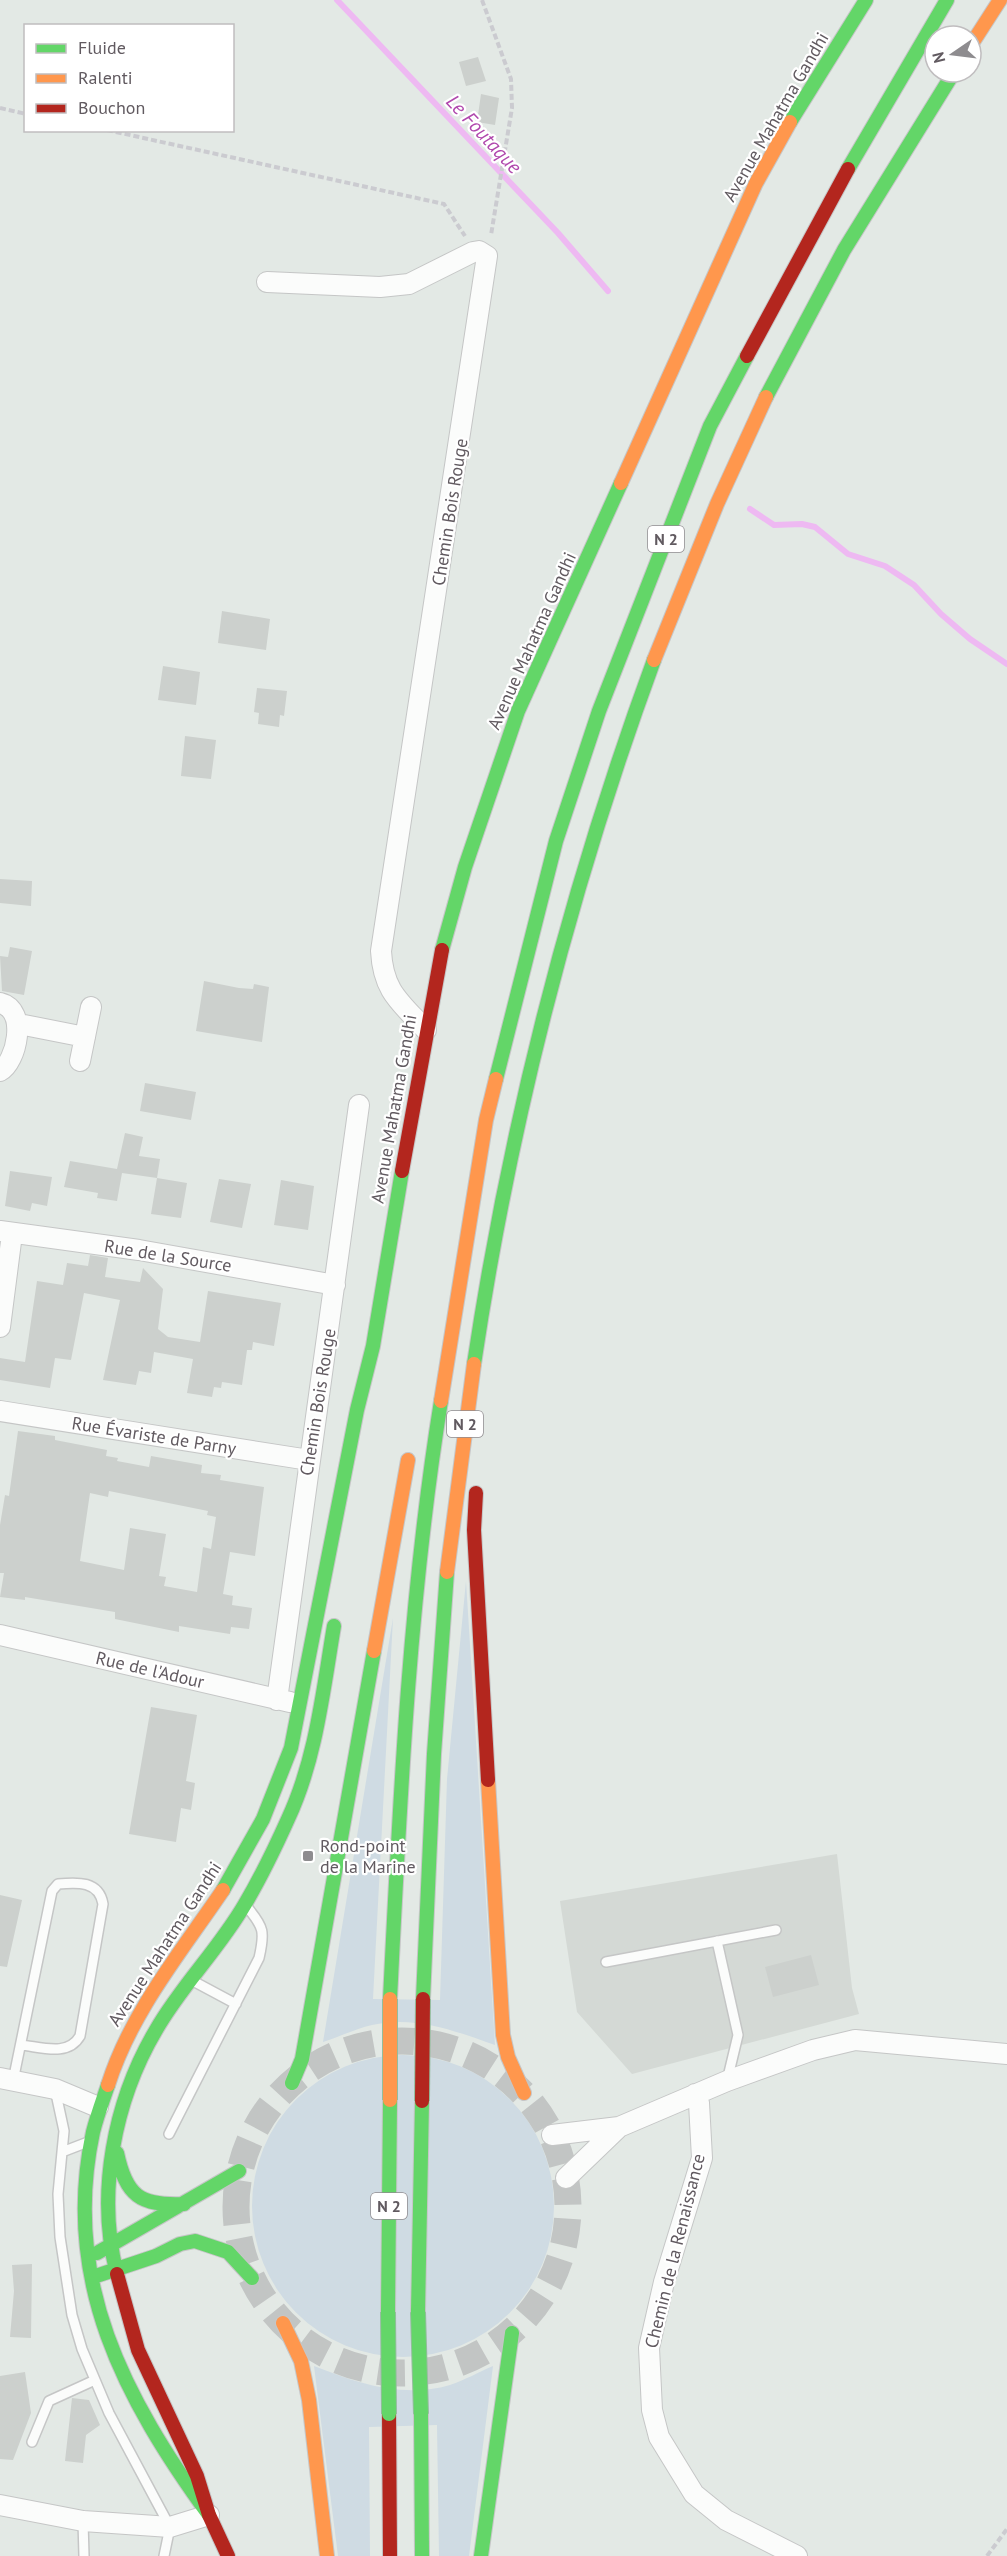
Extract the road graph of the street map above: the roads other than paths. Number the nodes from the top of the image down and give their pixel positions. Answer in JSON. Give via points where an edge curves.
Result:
{"nodes":[{"id":1,"x":866,"y":0,"type":"edge"},
{"id":2,"x":947,"y":0,"type":"edge"},
{"id":3,"x":1000,"y":0,"type":"edge"},
{"id":4,"x":983,"y":26,"type":"edge"},
{"id":5,"x":947,"y":84,"type":"edge"},
{"id":6,"x":267,"y":282,"type":"dead end"},
{"id":7,"x":585,"y":860,"type":"junction"},
{"id":8,"x":0,"y":1003,"type":"edge"},
{"id":9,"x":91,"y":1007,"type":"dead end"},
{"id":10,"x":19,"y":1024,"type":"junction"},
{"id":11,"x":426,"y":1030,"type":"junction"},
{"id":12,"x":85,"y":1037,"type":"junction"},
{"id":13,"x":80,"y":1061,"type":"dead end"},
{"id":14,"x":0,"y":1071,"type":"edge"},
{"id":15,"x":359,"y":1105,"type":"dead end"},
{"id":16,"x":486,"y":1120,"type":"junction"},
{"id":17,"x":528,"y":1147,"type":"dead end"},
{"id":18,"x":460,"y":1185,"type":"dead end"},
{"id":19,"x":6,"y":1233,"type":"edge"},
{"id":20,"x":335,"y":1285,"type":"junction"},
{"id":21,"x":0,"y":1327,"type":"edge"},
{"id":22,"x":373,"y":1346,"type":"junction"},
{"id":23,"x":0,"y":1412,"type":"edge"},
{"id":24,"x":410,"y":1448,"type":"dead end"},
{"id":25,"x":309,"y":1460,"type":"junction"},
{"id":26,"x":477,"y":1482,"type":"dead end"},
{"id":27,"x":357,"y":1487,"type":"dead end"},
{"id":28,"x":337,"y":1612,"type":"dead end"},
{"id":29,"x":0,"y":1635,"type":"edge"},
{"id":30,"x":277,"y":1700,"type":"junction"},
{"id":31,"x":301,"y":1705,"type":"junction"},
{"id":32,"x":241,"y":1862,"type":"junction"},
{"id":33,"x":265,"y":1866,"type":"junction"},
{"id":34,"x":221,"y":1891,"type":"junction"},
{"id":35,"x":236,"y":1893,"type":"junction"},
{"id":36,"x":245,"y":1905,"type":"junction"},
{"id":37,"x":776,"y":1930,"type":"dead end"},
{"id":38,"x":717,"y":1941,"type":"junction"},
{"id":39,"x":606,"y":1962,"type":"dead end"},
{"id":40,"x":190,"y":1979,"type":"junction"},
{"id":41,"x":236,"y":2004,"type":"junction"},
{"id":42,"x":21,"y":2045,"type":"junction"},
{"id":43,"x":1007,"y":2054,"type":"edge"},
{"id":44,"x":6,"y":2080,"type":"edge"},
{"id":45,"x":727,"y":2081,"type":"junction"},
{"id":46,"x":292,"y":2083,"type":"dead end"},
{"id":47,"x":55,"y":2089,"type":"junction"},
{"id":48,"x":524,"y":2093,"type":"dead end"},
{"id":49,"x":695,"y":2094,"type":"junction"},
{"id":50,"x":98,"y":2107,"type":"junction"},
{"id":51,"x":619,"y":2127,"type":"junction"},
{"id":52,"x":169,"y":2134,"type":"dead end"},
{"id":53,"x":552,"y":2135,"type":"dead end"},
{"id":54,"x":114,"y":2137,"type":"junction"},
{"id":55,"x":90,"y":2141,"type":"junction"},
{"id":56,"x":62,"y":2152,"type":"junction"},
{"id":57,"x":239,"y":2171,"type":"dead end"},
{"id":58,"x":566,"y":2178,"type":"dead end"},
{"id":59,"x":110,"y":2179,"type":"junction"},
{"id":60,"x":185,"y":2204,"type":"junction"},
{"id":61,"x":110,"y":2247,"type":"junction"},
{"id":62,"x":156,"y":2256,"type":"junction"},
{"id":63,"x":87,"y":2257,"type":"junction"},
{"id":64,"x":117,"y":2271,"type":"junction"},
{"id":65,"x":142,"y":2276,"type":"dead end"},
{"id":66,"x":90,"y":2278,"type":"junction"},
{"id":67,"x":252,"y":2278,"type":"dead end"},
{"id":68,"x":137,"y":2291,"type":"dead end"},
{"id":69,"x":282,"y":2323,"type":"dead end"},
{"id":70,"x":512,"y":2333,"type":"dead end"},
{"id":71,"x":148,"y":2375,"type":"junction"},
{"id":72,"x":95,"y":2380,"type":"junction"},
{"id":73,"x":32,"y":2442,"type":"dead end"},
{"id":74,"x":0,"y":2505,"type":"edge"},
{"id":75,"x":209,"y":2515,"type":"junction"},
{"id":76,"x":84,"y":2521,"type":"junction"},
{"id":77,"x":170,"y":2527,"type":"junction"},
{"id":78,"x":84,"y":2556,"type":"edge"},
{"id":79,"x":164,"y":2556,"type":"edge"},
{"id":80,"x":228,"y":2556,"type":"edge"},
{"id":81,"x":327,"y":2556,"type":"edge"},
{"id":82,"x":390,"y":2556,"type":"edge"},
{"id":83,"x":422,"y":2556,"type":"edge"},
{"id":84,"x":481,"y":2556,"type":"edge"},
{"id":85,"x":797,"y":2556,"type":"edge"}],
"edges":[{"from":1,"to":11,"type":"main road","name":"Avenue Mahatma Gandhi","via":[[756,183],[518,711],[465,867]]},
{"from":2,"to":16,"type":"main road","number":"N 2","via":[[825,207],[710,426],[599,711],[556,842]]},
{"from":3,"to":4,"type":"main road"},
{"from":5,"to":7,"type":"main road","number":"N 2","via":[[824,284],[749,434],[678,598]]},
{"from":6,"to":11,"type":"street","name":"Chemin Bois Rouge","via":[[380,287],[409,284],[473,252],[484,252],[488,260],[381,951],[382,975],[392,993]]},
{"from":7,"to":17,"type":"main road"},
{"from":7,"to":83,"type":"main road","number":"N 2","bridge":true,"via":[[540,1024],[505,1181],[475,1353],[453,1516],[433,1766],[423,1999],[418,2312]]},
{"from":8,"to":10,"type":"street","via":[[15,1012]]},
{"from":9,"to":12,"type":"street"},
{"from":10,"to":12,"type":"street"},
{"from":10,"to":14,"type":"street","via":[[9,1063]]},
{"from":11,"to":22,"type":"main road","name":"Avenue Mahatma Gandhi"},
{"from":12,"to":13,"type":"street"},
{"from":15,"to":20,"type":"street","name":"Chemin Bois Rouge"},
{"from":16,"to":18,"type":"main road"},
{"from":16,"to":82,"type":"main road","number":"N 2","bridge":true,"via":[[424,1504],[402,1766],[390,1999]]},
{"from":19,"to":20,"type":"street","name":"Rue de la Source","via":[[139,1250]]},
{"from":19,"to":21,"type":"street"},
{"from":20,"to":25,"type":"street","name":"Chemin Bois Rouge"},
{"from":22,"to":27,"type":"main road","name":"Avenue Mahatma Gandhi","via":[[374,1367]]},
{"from":22,"to":31,"type":"main road","name":"Avenue Mahatma Gandhi","via":[[357,1410]]},
{"from":23,"to":25,"type":"street","name":"Rue Évariste de Parny"},
{"from":24,"to":46,"type":"main road","via":[[302,2059]]},
{"from":25,"to":30,"type":"street","name":"Chemin Bois Rouge"},
{"from":26,"to":48,"type":"main road","via":[[474,1530],[503,2035]]},
{"from":28,"to":33,"type":"main road","name":"Avenue Mahatma Gandhi","via":[[312,1755]]},
{"from":29,"to":30,"type":"street","name":"Rue de l'Adour"},
{"from":30,"to":31,"type":"street","name":"Rue de l'Adour"},
{"from":31,"to":32,"type":"main road","name":"Avenue Mahatma Gandhi","via":[[274,1799]]},
{"from":31,"to":33,"type":"main road","name":"Avenue Mahatma Gandhi","via":[[306,1732]]},
{"from":32,"to":34,"type":"main road","name":"Avenue Mahatma Gandhi"},
{"from":32,"to":35,"type":"main road","name":"Avenue Mahatma Gandhi"},
{"from":33,"to":36,"type":"main road","name":"Avenue Mahatma Gandhi"},
{"from":34,"to":35,"type":"lane"},
{"from":34,"to":50,"type":"main road","name":"Avenue Mahatma Gandhi","via":[[124,2039]]},
{"from":35,"to":36,"type":"lane"},
{"from":35,"to":40,"type":"main road","name":"Avenue Mahatma Gandhi","via":[[191,1954],[186,1964]]},
{"from":36,"to":40,"type":"main road","name":"Avenue Mahatma Gandhi"},
{"from":36,"to":41,"type":"lane","via":[[262,1925],[263,1941],[259,1958]]},
{"from":37,"to":38,"type":"lane"},
{"from":38,"to":39,"type":"lane"},
{"from":38,"to":45,"type":"lane","via":[[738,2035]]},
{"from":40,"to":41,"type":"lane"},
{"from":40,"to":54,"type":"main road","name":"Avenue Mahatma Gandhi","via":[[156,2030],[132,2079]]},
{"from":41,"to":52,"type":"lane"},
{"from":42,"to":42,"type":"lane","via":[[68,2048],[80,2037],[103,1904],[98,1889],[91,1885],[58,1884],[52,1891]]},
{"from":42,"to":44,"type":"lane"},
{"from":43,"to":45,"type":"street","via":[[855,2040],[813,2050]]},
{"from":44,"to":47,"type":"street"},
{"from":45,"to":49,"type":"street"},
{"from":47,"to":50,"type":"street"},
{"from":47,"to":56,"type":"lane","via":[[64,2131]]},
{"from":49,"to":51,"type":"street"},
{"from":49,"to":85,"type":"street","name":"Chemin de la Renaissance","via":[[702,2158],[664,2282],[649,2348],[652,2410],[659,2437],[694,2494],[726,2520]]},
{"from":50,"to":55,"type":"main road","name":"Avenue Mahatma Gandhi"},
{"from":50,"to":59,"type":"main road","via":[[108,2121],[99,2158]]},
{"from":51,"to":53,"type":"street"},
{"from":51,"to":58,"type":"street"},
{"from":54,"to":59,"type":"main road","name":"Avenue Mahatma Gandhi"},
{"from":54,"to":60,"type":"main road","via":[[122,2177],[132,2193],[143,2202],[159,2206]]},
{"from":55,"to":56,"type":"lane"},
{"from":55,"to":63,"type":"main road","name":"Avenue Mahatma Gandhi"},
{"from":56,"to":72,"type":"lane","via":[[58,2194],[65,2282],[82,2349]]},
{"from":57,"to":60,"type":"main road"},
{"from":59,"to":61,"type":"main road","name":"Avenue Mahatma Gandhi"},
{"from":60,"to":61,"type":"main road"},
{"from":61,"to":63,"type":"main road"},
{"from":61,"to":64,"type":"main road","name":"Avenue Mahatma Gandhi"},
{"from":62,"to":64,"type":"main road"},
{"from":62,"to":65,"type":"main road"},
{"from":62,"to":67,"type":"main road","via":[[195,2241],[228,2252]]},
{"from":63,"to":66,"type":"main road","name":"Avenue Mahatma Gandhi"},
{"from":64,"to":66,"type":"main road"},
{"from":64,"to":71,"type":"main road","name":"Avenue Mahatma Gandhi"},
{"from":66,"to":75,"type":"main road","name":"Avenue Mahatma Gandhi","via":[[99,2319],[131,2396],[168,2460]]},
{"from":68,"to":71,"type":"main road","via":[[135,2299],[149,2356]]},
{"from":69,"to":81,"type":"main road","via":[[295,2343],[305,2380]]},
{"from":70,"to":84,"type":"main road"},
{"from":71,"to":75,"type":"main road","name":"Avenue Mahatma Gandhi","via":[[197,2476]]},
{"from":72,"to":73,"type":"lane","via":[[49,2401]]},
{"from":72,"to":77,"type":"lane"},
{"from":74,"to":76,"type":"street"},
{"from":75,"to":77,"type":"street"},
{"from":75,"to":80,"type":"main road","name":"Avenue Mahatma Gandhi"},
{"from":76,"to":77,"type":"street"},
{"from":76,"to":78,"type":"lane"},
{"from":77,"to":79,"type":"lane"}]}
